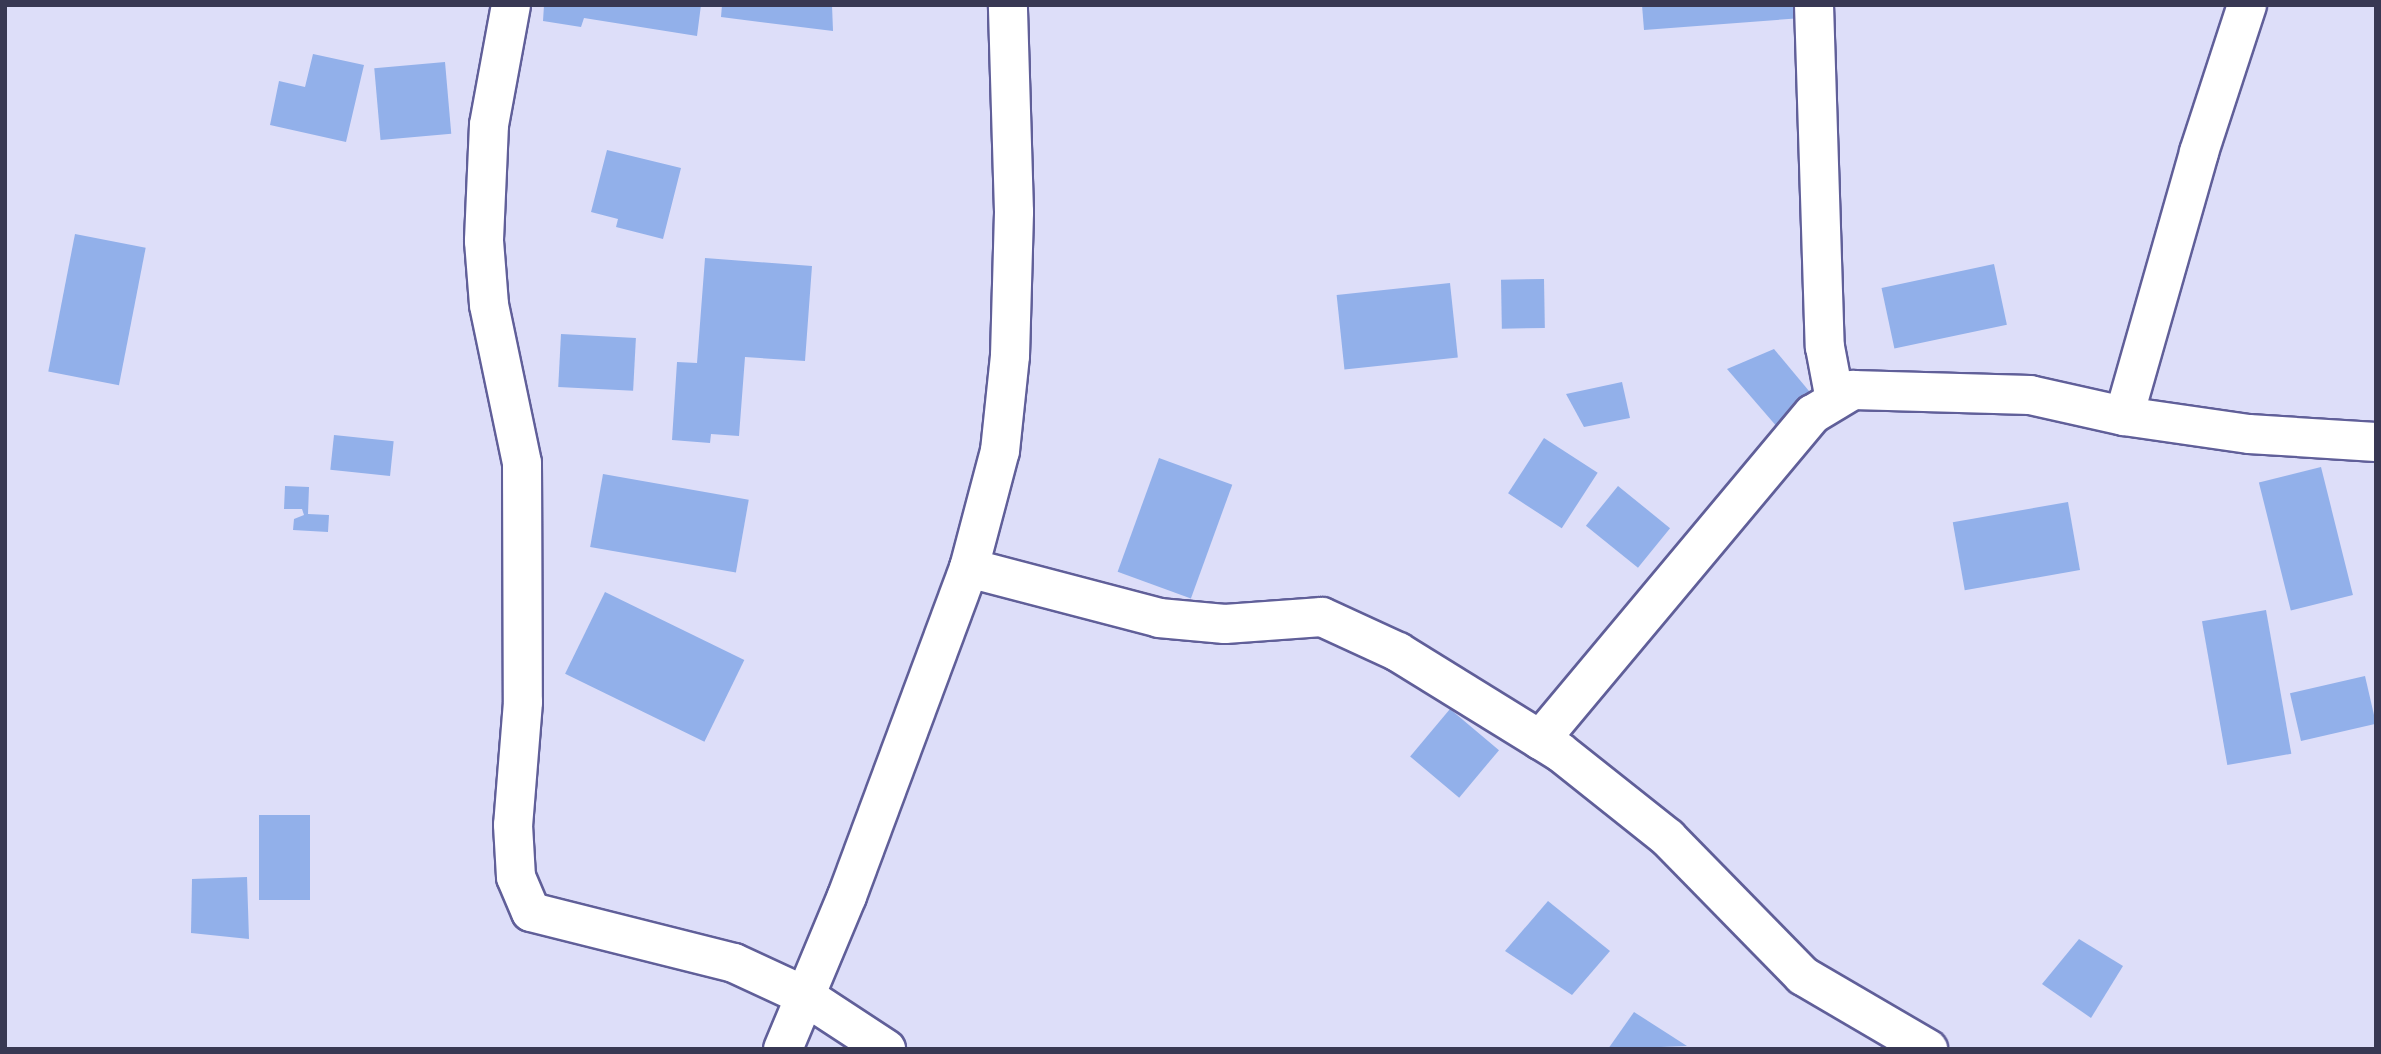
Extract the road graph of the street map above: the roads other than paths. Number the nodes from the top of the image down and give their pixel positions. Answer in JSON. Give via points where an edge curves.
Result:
{"nodes":[{"id":1,"x":511,"y":5,"type":"edge"},
{"id":2,"x":1008,"y":5,"type":"edge"},
{"id":3,"x":1814,"y":5,"type":"edge"},
{"id":4,"x":2247,"y":5,"type":"edge"},
{"id":5,"x":1835,"y":400,"type":"junction"},
{"id":6,"x":2124,"y":416,"type":"junction"},
{"id":7,"x":2376,"y":442,"type":"edge"},
{"id":8,"x":970,"y":568,"type":"junction"},
{"id":9,"x":1541,"y":740,"type":"junction"},
{"id":10,"x":805,"y":996,"type":"junction"},
{"id":11,"x":783,"y":1049,"type":"edge"},
{"id":12,"x":886,"y":1049,"type":"edge"},
{"id":13,"x":1928,"y":1049,"type":"edge"}],
"edges":[{"from":1,"to":10,"type":"street","via":[[489,125],[484,241],[489,305],[522,463],[523,702],[513,825],[516,877],[531,912],[734,963]]},
{"from":2,"to":8,"type":"street","via":[[1014,212],[1010,356],[1000,451]]},
{"from":3,"to":5,"type":"street","via":[[1825,347]]},
{"from":4,"to":6,"type":"street","via":[[2199,152]]},
{"from":5,"to":6,"type":"street","via":[[1853,390],[1968,391],[2030,395]]},
{"from":5,"to":9,"type":"street","via":[[1813,414]]},
{"from":6,"to":7,"type":"street","via":[[2249,434]]},
{"from":8,"to":9,"type":"street","via":[[1159,618],[1225,624],[1322,617],[1398,652]]},
{"from":8,"to":10,"type":"street"},
{"from":9,"to":13,"type":"street","via":[[1668,838],[1803,976]]},
{"from":10,"to":11,"type":"street"},
{"from":10,"to":12,"type":"street"}]}
